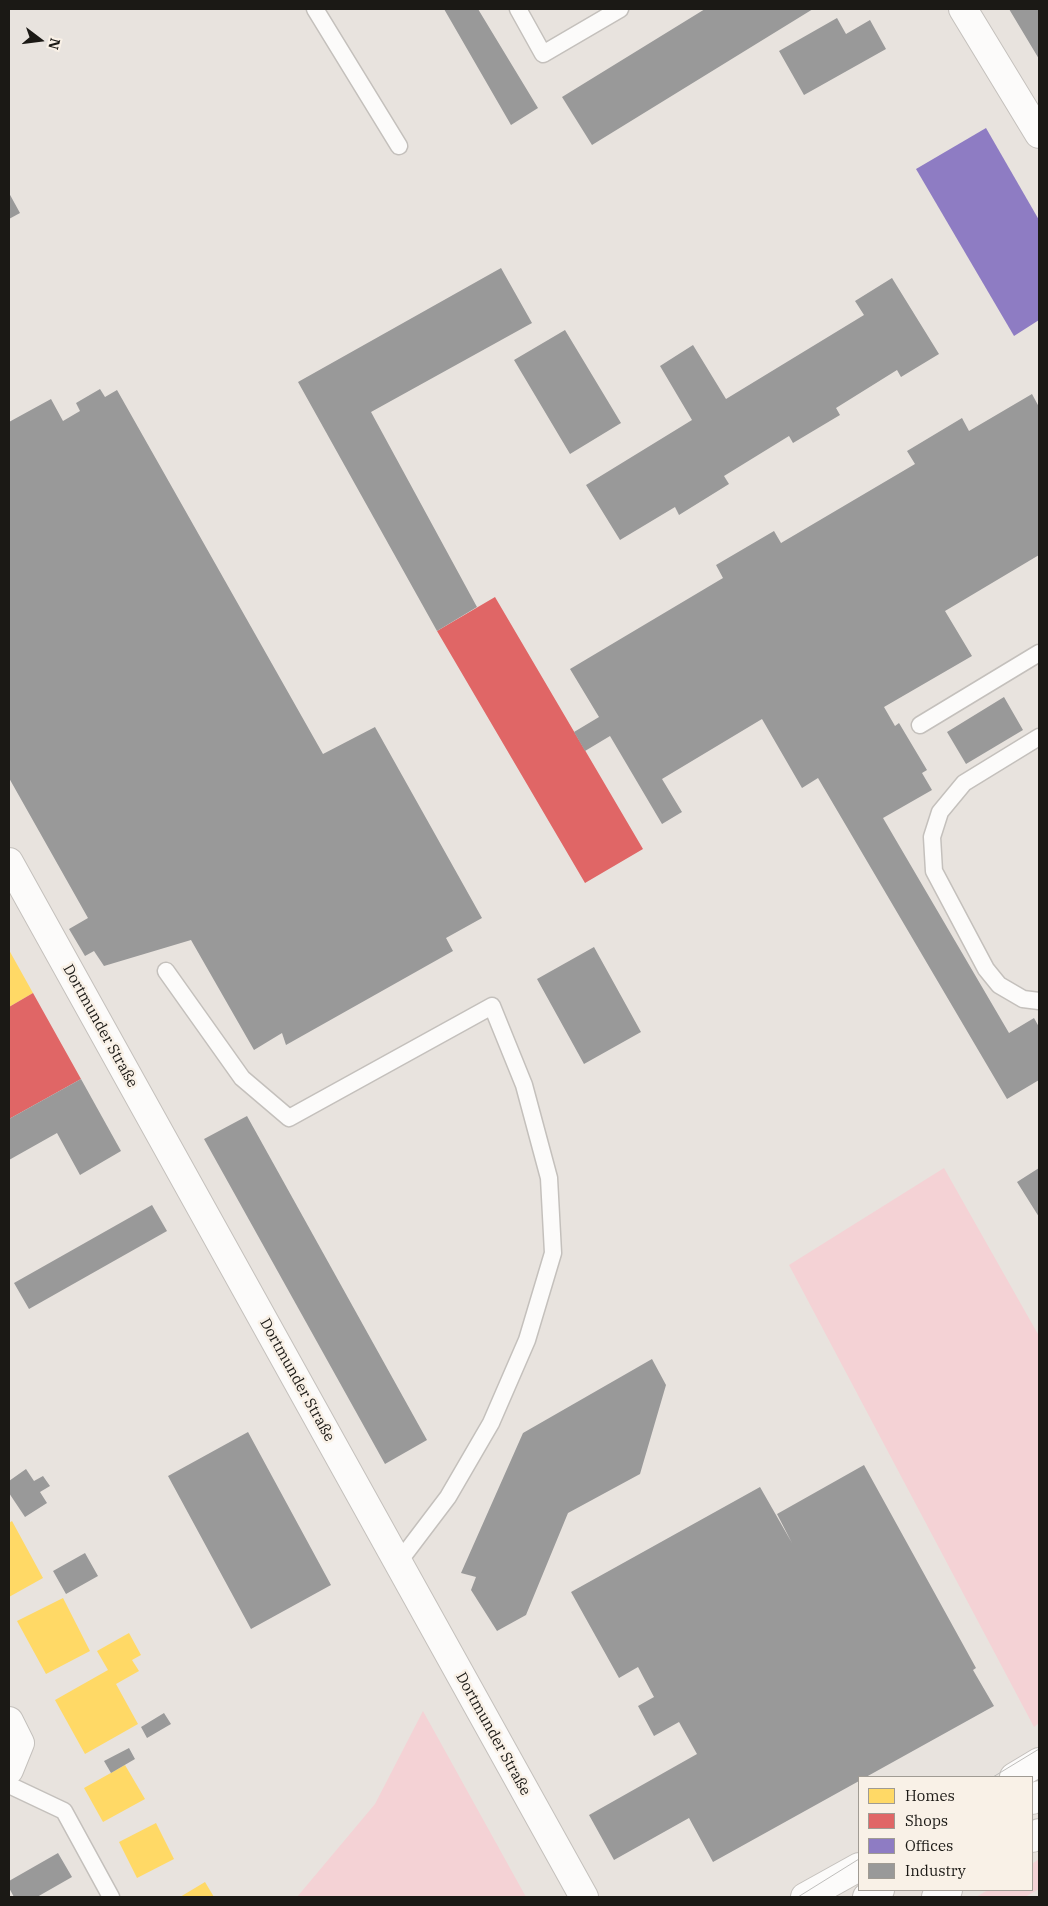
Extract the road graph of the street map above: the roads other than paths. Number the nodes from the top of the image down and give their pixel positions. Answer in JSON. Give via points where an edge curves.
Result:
{"nodes":[{"id":1,"x":315,"y":9,"type":"edge"},
{"id":2,"x":518,"y":9,"type":"edge"},
{"id":3,"x":620,"y":9,"type":"edge"},
{"id":4,"x":963,"y":9,"type":"edge"},
{"id":5,"x":1039,"y":134,"type":"edge"},
{"id":6,"x":399,"y":146,"type":"dead end"},
{"id":7,"x":1039,"y":653,"type":"edge"},
{"id":8,"x":920,"y":724,"type":"dead end"},
{"id":9,"x":1039,"y":737,"type":"edge"},
{"id":10,"x":9,"y":862,"type":"edge"},
{"id":11,"x":166,"y":971,"type":"dead end"},
{"id":12,"x":1039,"y":1001,"type":"edge"},
{"id":13,"x":398,"y":1563,"type":"junction"},
{"id":14,"x":9,"y":1721,"type":"edge"},
{"id":15,"x":1039,"y":1762,"type":"edge"},
{"id":16,"x":9,"y":1770,"type":"edge"},
{"id":17,"x":1016,"y":1776,"type":"edge"},
{"id":18,"x":9,"y":1785,"type":"edge"},
{"id":19,"x":858,"y":1868,"type":"edge"},
{"id":20,"x":878,"y":1891,"type":"edge"},
{"id":21,"x":112,"y":1897,"type":"edge"},
{"id":22,"x":584,"y":1897,"type":"edge"},
{"id":23,"x":805,"y":1897,"type":"edge"},
{"id":24,"x":867,"y":1897,"type":"edge"}],
"edges":[{"from":1,"to":6,"type":"lane"},
{"from":2,"to":3,"type":"lane","via":[[543,54]]},
{"from":4,"to":5,"type":"main road"},
{"from":7,"to":8,"type":"lane"},
{"from":9,"to":12,"type":"lane","via":[[964,783],[940,812],[932,837],[934,871],[986,969],[999,985],[1024,999]]},
{"from":10,"to":13,"type":"main road","name":"Dortmunder Straße"},
{"from":11,"to":13,"type":"lane","via":[[242,1078],[289,1118],[492,1006],[524,1084],[549,1178],[553,1253],[527,1340],[491,1422],[448,1497]]},
{"from":13,"to":22,"type":"main road","name":"Dortmunder Straße"},
{"from":14,"to":16,"type":"main road","via":[[20,1743]]},
{"from":15,"to":17,"type":"main road"},
{"from":18,"to":21,"type":"lane","via":[[64,1811]]},
{"from":19,"to":23,"type":"main road"},
{"from":20,"to":24,"type":"main road"}]}
